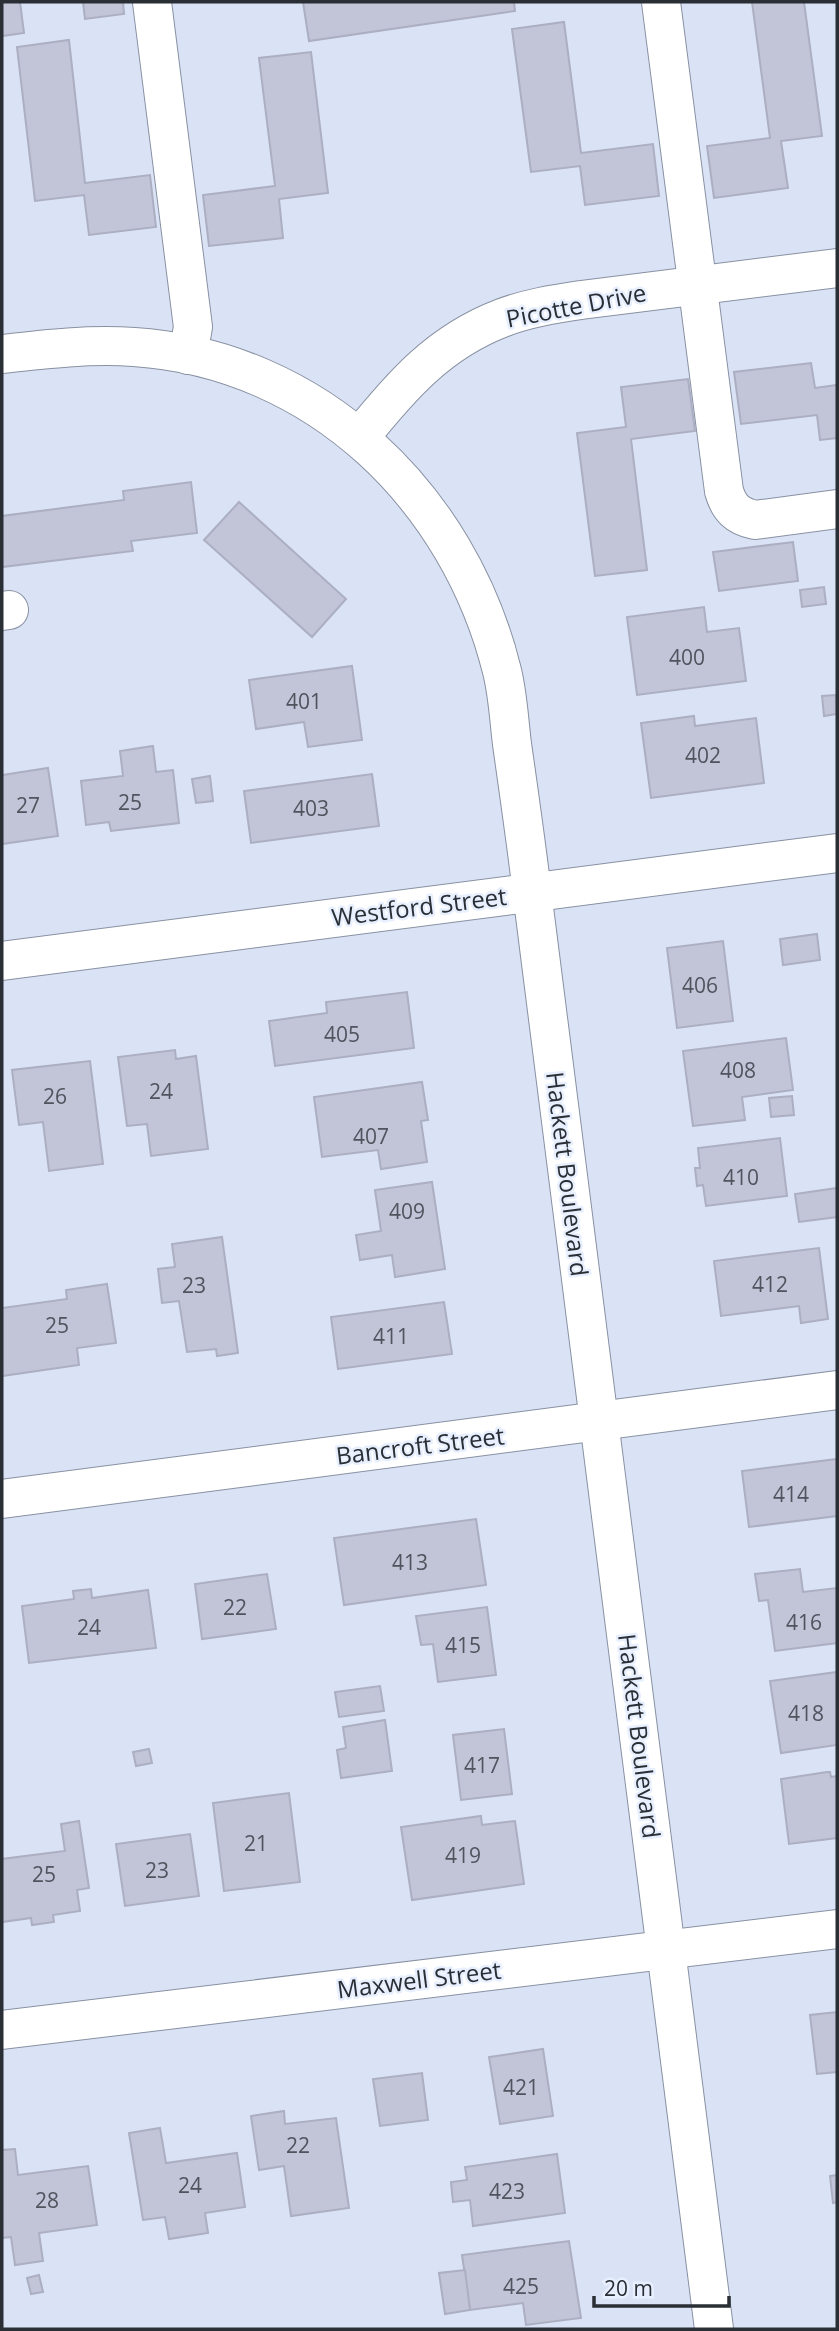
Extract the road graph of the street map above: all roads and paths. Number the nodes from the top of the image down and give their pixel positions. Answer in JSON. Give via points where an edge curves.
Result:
{"nodes":[{"id":1,"x":152,"y":2,"type":"edge"},
{"id":2,"x":661,"y":2,"type":"edge"},
{"id":3,"x":837,"y":268,"type":"edge"},
{"id":4,"x":697,"y":285,"type":"junction"},
{"id":5,"x":2,"y":354,"type":"edge"},
{"id":6,"x":188,"y":355,"type":"junction"},
{"id":7,"x":360,"y":437,"type":"junction"},
{"id":8,"x":837,"y":509,"type":"edge"},
{"id":9,"x":837,"y":853,"type":"edge"},
{"id":10,"x":532,"y":891,"type":"junction"},
{"id":11,"x":2,"y":961,"type":"edge"},
{"id":12,"x":837,"y":1390,"type":"edge"},
{"id":13,"x":600,"y":1422,"type":"junction"},
{"id":14,"x":2,"y":1499,"type":"edge"},
{"id":15,"x":837,"y":1929,"type":"edge"},
{"id":16,"x":666,"y":1949,"type":"junction"},
{"id":17,"x":2,"y":2029,"type":"edge"},
{"id":18,"x":714,"y":2329,"type":"edge"}],
"edges":[{"from":1,"to":6,"type":"street","via":[[193,327]]},
{"from":2,"to":4,"type":"street"},
{"from":3,"to":4,"type":"street","name":"Picotte Drive"},
{"from":4,"to":7,"type":"street","name":"Picotte Drive","via":[[539,307],[476,329],[432,358],[394,394]]},
{"from":4,"to":8,"type":"street","via":[[728,503],[736,513],[755,520]]},
{"from":5,"to":6,"type":"street","name":"Hackett Boulevard","via":[[76,346],[136,347]]},
{"from":6,"to":7,"type":"street","name":"Hackett Boulevard","via":[[268,382]]},
{"from":7,"to":10,"type":"street","name":"Hackett Boulevard","via":[[392,467],[439,526],[473,589],[489,631],[502,672]]},
{"from":9,"to":10,"type":"street","name":"Westford Street"},
{"from":10,"to":11,"type":"street","name":"Westford Street"},
{"from":10,"to":13,"type":"street","name":"Hackett Boulevard"},
{"from":12,"to":13,"type":"street","name":"Bancroft Street"},
{"from":13,"to":14,"type":"street","name":"Bancroft Street"},
{"from":13,"to":16,"type":"street","name":"Hackett Boulevard"},
{"from":15,"to":16,"type":"street","name":"Maxwell Street"},
{"from":16,"to":17,"type":"street","name":"Maxwell Street"},
{"from":16,"to":18,"type":"street","name":"Hackett Boulevard"}]}
